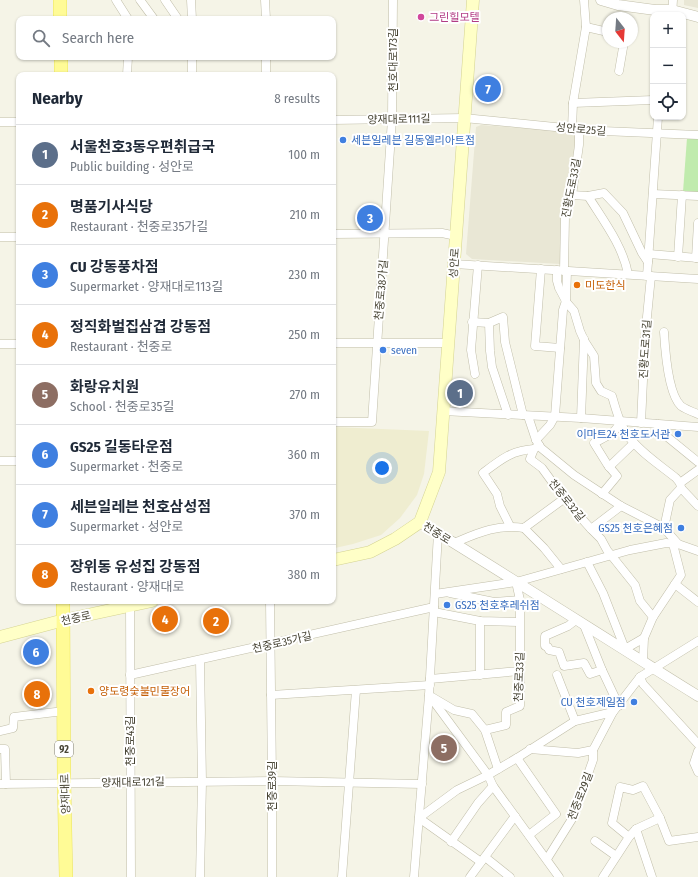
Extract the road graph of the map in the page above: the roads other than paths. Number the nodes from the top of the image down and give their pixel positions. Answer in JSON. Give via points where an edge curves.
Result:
{"nodes":[{"id":1,"x":60,"y":0,"type":"edge"},
{"id":2,"x":116,"y":0,"type":"edge"},
{"id":3,"x":140,"y":0,"type":"edge"},
{"id":4,"x":165,"y":0,"type":"edge"},
{"id":5,"x":192,"y":0,"type":"edge"},
{"id":6,"x":266,"y":0,"type":"edge"},
{"id":7,"x":393,"y":0,"type":"edge"},
{"id":8,"x":473,"y":0,"type":"edge"},
{"id":9,"x":584,"y":0,"type":"edge"},
{"id":10,"x":601,"y":0,"type":"edge"},
{"id":11,"x":672,"y":8,"type":"edge"},
{"id":12,"x":60,"y":16,"type":"edge"},
{"id":13,"x":126,"y":16,"type":"edge"},
{"id":14,"x":152,"y":16,"type":"edge"},
{"id":15,"x":176,"y":16,"type":"edge"},
{"id":16,"x":192,"y":16,"type":"edge"},
{"id":17,"x":266,"y":16,"type":"edge"},
{"id":18,"x":698,"y":16,"type":"edge"},
{"id":19,"x":586,"y":28,"type":"junction"},
{"id":20,"x":602,"y":31,"type":"edge"},
{"id":21,"x":623,"y":48,"type":"edge"},
{"id":22,"x":60,"y":60,"type":"edge"},
{"id":23,"x":129,"y":60,"type":"edge"},
{"id":24,"x":192,"y":60,"type":"edge"},
{"id":25,"x":266,"y":60,"type":"edge"},
{"id":26,"x":619,"y":71,"type":"dead end"},
{"id":27,"x":61,"y":72,"type":"edge"},
{"id":28,"x":128,"y":72,"type":"edge"},
{"id":29,"x":192,"y":72,"type":"edge"},
{"id":30,"x":266,"y":72,"type":"edge"},
{"id":31,"x":650,"y":100,"type":"edge"},
{"id":32,"x":573,"y":103,"type":"junction"},
{"id":33,"x":464,"y":118,"type":"junction"},
{"id":34,"x":336,"y":120,"type":"edge"},
{"id":35,"x":392,"y":120,"type":"junction"},
{"id":36,"x":658,"y":120,"type":"edge"},
{"id":37,"x":0,"y":122,"type":"edge"},
{"id":38,"x":16,"y":122,"type":"edge"},
{"id":39,"x":576,"y":130,"type":"junction"},
{"id":40,"x":657,"y":134,"type":"junction"},
{"id":41,"x":698,"y":135,"type":"edge"},
{"id":42,"x":653,"y":194,"type":"junction"},
{"id":43,"x":572,"y":195,"type":"junction"},
{"id":44,"x":682,"y":195,"type":"junction"},
{"id":45,"x":588,"y":196,"type":"junction"},
{"id":46,"x":698,"y":196,"type":"edge"},
{"id":47,"x":698,"y":223,"type":"edge"},
{"id":48,"x":336,"y":234,"type":"edge"},
{"id":49,"x":385,"y":234,"type":"junction"},
{"id":50,"x":456,"y":236,"type":"junction"},
{"id":51,"x":0,"y":237,"type":"edge"},
{"id":52,"x":16,"y":237,"type":"edge"},
{"id":53,"x":678,"y":257,"type":"junction"},
{"id":54,"x":649,"y":258,"type":"junction"},
{"id":55,"x":697,"y":258,"type":"edge"},
{"id":56,"x":454,"y":264,"type":"junction"},
{"id":57,"x":478,"y":265,"type":"junction"},
{"id":58,"x":541,"y":269,"type":"junction"},
{"id":59,"x":562,"y":270,"type":"junction"},
{"id":60,"x":628,"y":274,"type":"junction"},
{"id":61,"x":649,"y":276,"type":"junction"},
{"id":62,"x":698,"y":279,"type":"edge"},
{"id":63,"x":566,"y":301,"type":"junction"},
{"id":64,"x":472,"y":322,"type":"junction"},
{"id":65,"x":489,"y":323,"type":"junction"},
{"id":66,"x":664,"y":332,"type":"dead end"},
{"id":67,"x":584,"y":339,"type":"junction"},
{"id":68,"x":336,"y":343,"type":"edge"},
{"id":69,"x":376,"y":343,"type":"junction"},
{"id":70,"x":448,"y":343,"type":"junction"},
{"id":71,"x":0,"y":344,"type":"edge"},
{"id":72,"x":16,"y":344,"type":"edge"},
{"id":73,"x":560,"y":348,"type":"junction"},
{"id":74,"x":475,"y":374,"type":"dead end"},
{"id":75,"x":443,"y":411,"type":"junction"},
{"id":76,"x":698,"y":414,"type":"edge"},
{"id":77,"x":508,"y":415,"type":"junction"},
{"id":78,"x":526,"y":415,"type":"junction"},
{"id":79,"x":555,"y":416,"type":"junction"},
{"id":80,"x":581,"y":418,"type":"junction"},
{"id":81,"x":620,"y":421,"type":"junction"},
{"id":82,"x":336,"y":422,"type":"edge"},
{"id":83,"x":641,"y":423,"type":"junction"},
{"id":84,"x":657,"y":424,"type":"junction"},
{"id":85,"x":698,"y":427,"type":"edge"},
{"id":86,"x":634,"y":442,"type":"junction"},
{"id":87,"x":536,"y":445,"type":"junction"},
{"id":88,"x":0,"y":461,"type":"edge"},
{"id":89,"x":16,"y":461,"type":"edge"},
{"id":90,"x":698,"y":462,"type":"edge"},
{"id":91,"x":609,"y":467,"type":"junction"},
{"id":92,"x":698,"y":470,"type":"edge"},
{"id":93,"x":681,"y":485,"type":"junction"},
{"id":94,"x":602,"y":494,"type":"junction"},
{"id":95,"x":565,"y":498,"type":"junction"},
{"id":96,"x":621,"y":506,"type":"junction"},
{"id":97,"x":698,"y":506,"type":"edge"},
{"id":98,"x":420,"y":522,"type":"junction"},
{"id":99,"x":510,"y":526,"type":"junction"},
{"id":100,"x":524,"y":528,"type":"junction"},
{"id":101,"x":664,"y":528,"type":"junction"},
{"id":102,"x":591,"y":529,"type":"junction"},
{"id":103,"x":438,"y":533,"type":"junction"},
{"id":104,"x":454,"y":543,"type":"junction"},
{"id":105,"x":675,"y":544,"type":"junction"},
{"id":106,"x":698,"y":551,"type":"edge"},
{"id":107,"x":612,"y":555,"type":"junction"},
{"id":108,"x":336,"y":559,"type":"edge"},
{"id":109,"x":587,"y":562,"type":"junction"},
{"id":110,"x":561,"y":569,"type":"junction"},
{"id":111,"x":516,"y":582,"type":"junction"},
{"id":112,"x":675,"y":584,"type":"junction"},
{"id":113,"x":444,"y":592,"type":"junction"},
{"id":114,"x":435,"y":594,"type":"junction"},
{"id":115,"x":520,"y":600,"type":"junction"},
{"id":116,"x":698,"y":602,"type":"edge"},
{"id":117,"x":64,"y":604,"type":"edge"},
{"id":118,"x":126,"y":604,"type":"edge"},
{"id":119,"x":130,"y":604,"type":"edge"},
{"id":120,"x":270,"y":604,"type":"edge"},
{"id":121,"x":434,"y":610,"type":"junction"},
{"id":122,"x":653,"y":617,"type":"junction"},
{"id":123,"x":64,"y":620,"type":"junction"},
{"id":124,"x":480,"y":621,"type":"junction"},
{"id":125,"x":519,"y":622,"type":"junction"},
{"id":126,"x":580,"y":622,"type":"junction"},
{"id":127,"x":0,"y":637,"type":"edge"},
{"id":128,"x":644,"y":638,"type":"junction"},
{"id":129,"x":698,"y":641,"type":"edge"},
{"id":130,"x":270,"y":644,"type":"junction"},
{"id":131,"x":625,"y":649,"type":"junction"},
{"id":132,"x":200,"y":660,"type":"junction"},
{"id":133,"x":643,"y":661,"type":"junction"},
{"id":134,"x":654,"y":668,"type":"junction"},
{"id":135,"x":602,"y":670,"type":"junction"},
{"id":136,"x":520,"y":671,"type":"junction"},
{"id":137,"x":130,"y":675,"type":"junction"},
{"id":138,"x":480,"y":675,"type":"junction"},
{"id":139,"x":558,"y":675,"type":"dead end"},
{"id":140,"x":640,"y":677,"type":"junction"},
{"id":141,"x":430,"y":682,"type":"junction"},
{"id":142,"x":356,"y":690,"type":"junction"},
{"id":143,"x":271,"y":695,"type":"junction"},
{"id":144,"x":429,"y":695,"type":"junction"},
{"id":145,"x":698,"y":696,"type":"edge"},
{"id":146,"x":616,"y":709,"type":"junction"},
{"id":147,"x":64,"y":710,"type":"junction"},
{"id":148,"x":575,"y":721,"type":"junction"},
{"id":149,"x":485,"y":730,"type":"junction"},
{"id":150,"x":0,"y":731,"type":"edge"},
{"id":151,"x":698,"y":744,"type":"edge"},
{"id":152,"x":0,"y":749,"type":"edge"},
{"id":153,"x":530,"y":749,"type":"junction"},
{"id":154,"x":592,"y":750,"type":"junction"},
{"id":155,"x":698,"y":751,"type":"edge"},
{"id":156,"x":517,"y":758,"type":"junction"},
{"id":157,"x":498,"y":769,"type":"junction"},
{"id":158,"x":698,"y":772,"type":"edge"},
{"id":159,"x":488,"y":774,"type":"junction"},
{"id":160,"x":272,"y":781,"type":"junction"},
{"id":161,"x":130,"y":782,"type":"junction"},
{"id":162,"x":202,"y":782,"type":"junction"},
{"id":163,"x":349,"y":782,"type":"junction"},
{"id":164,"x":64,"y":783,"type":"junction"},
{"id":165,"x":3,"y":784,"type":"edge"},
{"id":166,"x":422,"y":784,"type":"junction"},
{"id":167,"x":493,"y":786,"type":"junction"},
{"id":168,"x":515,"y":816,"type":"junction"},
{"id":169,"x":419,"y":818,"type":"junction"},
{"id":170,"x":660,"y":818,"type":"junction"},
{"id":171,"x":636,"y":829,"type":"junction"},
{"id":172,"x":529,"y":835,"type":"junction"},
{"id":173,"x":629,"y":837,"type":"junction"},
{"id":174,"x":698,"y":838,"type":"edge"},
{"id":175,"x":595,"y":841,"type":"dead end"},
{"id":176,"x":452,"y":842,"type":"junction"},
{"id":177,"x":616,"y":856,"type":"junction"},
{"id":178,"x":483,"y":860,"type":"junction"},
{"id":179,"x":547,"y":860,"type":"junction"},
{"id":180,"x":608,"y":868,"type":"junction"},
{"id":181,"x":556,"y":875,"type":"edge"},
{"id":182,"x":66,"y":877,"type":"edge"},
{"id":183,"x":131,"y":877,"type":"edge"},
{"id":184,"x":200,"y":877,"type":"edge"},
{"id":185,"x":272,"y":877,"type":"edge"},
{"id":186,"x":342,"y":877,"type":"edge"},
{"id":187,"x":414,"y":877,"type":"edge"},
{"id":188,"x":470,"y":877,"type":"edge"},
{"id":189,"x":510,"y":877,"type":"edge"},
{"id":190,"x":603,"y":877,"type":"edge"},
{"id":191,"x":611,"y":877,"type":"edge"},
{"id":192,"x":652,"y":877,"type":"edge"}],
"edges":[{"from":1,"to":12,"type":"main road"},
{"from":2,"to":13,"type":"street"},
{"from":3,"to":14,"type":"street"},
{"from":4,"to":15,"type":"street"},
{"from":5,"to":16,"type":"street"},
{"from":6,"to":17,"type":"street"},
{"from":7,"to":35,"type":"street","name":"천호대로173길"},
{"from":8,"to":33,"type":"main road","name":"성안로"},
{"from":9,"to":19,"type":"street","name":"진황도로33길"},
{"from":10,"to":11,"type":"street","via":[[655,10]]},
{"from":11,"to":18,"type":"street"},
{"from":19,"to":20,"type":"street"},
{"from":19,"to":32,"type":"street","name":"진황도로33길"},
{"from":21,"to":26,"type":"street"},
{"from":22,"to":27,"type":"main road"},
{"from":23,"to":28,"type":"street"},
{"from":24,"to":29,"type":"street"},
{"from":25,"to":30,"type":"street"},
{"from":31,"to":32,"type":"street"},
{"from":32,"to":39,"type":"street","name":"진황도로33길"},
{"from":33,"to":35,"type":"street","name":"양재대로111길"},
{"from":33,"to":39,"type":"street","name":"성안로25길"},
{"from":33,"to":50,"type":"main road","name":"성안로"},
{"from":34,"to":35,"type":"street","name":"양재대로111길"},
{"from":35,"to":49,"type":"street","name":"천중로38가길"},
{"from":36,"to":40,"type":"street","name":"진황도로31길"},
{"from":37,"to":38,"type":"street"},
{"from":39,"to":40,"type":"street","name":"성안로25길"},
{"from":39,"to":43,"type":"street","name":"진황도로33길","via":[[579,145]]},
{"from":40,"to":41,"type":"street","name":"성안로25길"},
{"from":40,"to":42,"type":"street","name":"진황도로31길"},
{"from":42,"to":44,"type":"street"},
{"from":42,"to":54,"type":"street","name":"진황도로31길"},
{"from":43,"to":45,"type":"street"},
{"from":43,"to":59,"type":"street","name":"진황도로33길","via":[[565,216]]},
{"from":44,"to":46,"type":"street"},
{"from":44,"to":53,"type":"street"},
{"from":45,"to":54,"type":"street","via":[[604,193],[623,213],[642,253]]},
{"from":45,"to":60,"type":"street","via":[[614,238],[626,263]]},
{"from":47,"to":55,"type":"street"},
{"from":48,"to":49,"type":"street"},
{"from":49,"to":50,"type":"street","via":[[442,233]]},
{"from":49,"to":69,"type":"street","name":"천중로38가길"},
{"from":50,"to":56,"type":"main road","name":"성안로"},
{"from":51,"to":52,"type":"street"},
{"from":53,"to":54,"type":"street"},
{"from":53,"to":55,"type":"street"},
{"from":54,"to":61,"type":"street","name":"진황도로31길"},
{"from":56,"to":57,"type":"street"},
{"from":56,"to":70,"type":"main road","name":"성안로"},
{"from":57,"to":58,"type":"street"},
{"from":57,"to":64,"type":"street"},
{"from":58,"to":59,"type":"street"},
{"from":58,"to":73,"type":"street","via":[[535,346]]},
{"from":59,"to":60,"type":"street"},
{"from":59,"to":63,"type":"street","name":"진황도로33길"},
{"from":60,"to":61,"type":"street"},
{"from":61,"to":62,"type":"street"},
{"from":61,"to":83,"type":"street","name":"진황도로31길"},
{"from":63,"to":67,"type":"street","via":[[574,311]]},
{"from":63,"to":73,"type":"street","name":"진황도로33길"},
{"from":64,"to":65,"type":"street"},
{"from":64,"to":74,"type":"street","via":[[471,350]]},
{"from":65,"to":77,"type":"street","via":[[492,367]]},
{"from":65,"to":78,"type":"street","via":[[503,317],[505,342]]},
{"from":66,"to":76,"type":"street","via":[[669,376],[677,401]]},
{"from":67,"to":80,"type":"street"},
{"from":67,"to":81,"type":"street","via":[[594,356],[596,383],[601,391],[612,396]]},
{"from":68,"to":69,"type":"street"},
{"from":69,"to":70,"type":"street"},
{"from":69,"to":82,"type":"street","name":"천중로38가길","via":[[372,422]]},
{"from":70,"to":75,"type":"main road","name":"성안로"},
{"from":71,"to":72,"type":"street"},
{"from":73,"to":79,"type":"street","name":"진황도로33길"},
{"from":75,"to":77,"type":"street"},
{"from":75,"to":98,"type":"main road","name":"성안로","via":[[439,472]]},
{"from":77,"to":78,"type":"street"},
{"from":78,"to":79,"type":"street"},
{"from":78,"to":87,"type":"street"},
{"from":79,"to":80,"type":"street"},
{"from":79,"to":87,"type":"street"},
{"from":80,"to":81,"type":"street"},
{"from":81,"to":83,"type":"street"},
{"from":81,"to":86,"type":"street"},
{"from":81,"to":91,"type":"street","via":[[614,431],[594,443]]},
{"from":83,"to":84,"type":"street"},
{"from":84,"to":85,"type":"street"},
{"from":84,"to":90,"type":"street","via":[[660,431]]},
{"from":86,"to":91,"type":"street"},
{"from":86,"to":93,"type":"street"},
{"from":87,"to":94,"type":"street"},
{"from":87,"to":95,"type":"street","name":"천중로32길","via":[[530,459],[542,468]]},
{"from":87,"to":99,"type":"street","via":[[509,454],[483,473],[497,494]]},
{"from":88,"to":89,"type":"street"},
{"from":91,"to":94,"type":"street","via":[[617,476]]},
{"from":92,"to":93,"type":"street"},
{"from":93,"to":97,"type":"street"},
{"from":93,"to":101,"type":"street","via":[[670,500]]},
{"from":94,"to":96,"type":"street"},
{"from":95,"to":100,"type":"street"},
{"from":95,"to":102,"type":"street","name":"천중로32길"},
{"from":96,"to":101,"type":"street"},
{"from":96,"to":102,"type":"street"},
{"from":98,"to":103,"type":"street","name":"천중로"},
{"from":98,"to":108,"type":"main road","name":"천중로","via":[[370,552]]},
{"from":99,"to":100,"type":"street"},
{"from":99,"to":104,"type":"street","via":[[488,530]]},
{"from":100,"to":110,"type":"street"},
{"from":101,"to":105,"type":"street"},
{"from":102,"to":107,"type":"street","name":"천중로32길","via":[[602,539]]},
{"from":103,"to":104,"type":"street","name":"천중로"},
{"from":103,"to":114,"type":"street"},
{"from":104,"to":111,"type":"street","name":"천중로"},
{"from":105,"to":106,"type":"street"},
{"from":105,"to":107,"type":"street","via":[[659,544]]},
{"from":105,"to":112,"type":"street","via":[[681,575]]},
{"from":107,"to":109,"type":"street"},
{"from":107,"to":122,"type":"street","name":"천중로32길","via":[[635,585],[640,601]]},
{"from":109,"to":110,"type":"street"},
{"from":109,"to":131,"type":"street","via":[[603,593]]},
{"from":110,"to":111,"type":"street"},
{"from":111,"to":113,"type":"street"},
{"from":111,"to":115,"type":"street","name":"천중로33길"},
{"from":111,"to":126,"type":"street","name":"천중로"},
{"from":112,"to":116,"type":"street"},
{"from":112,"to":122,"type":"street"},
{"from":113,"to":114,"type":"street"},
{"from":113,"to":115,"type":"street","via":[[494,602]]},
{"from":114,"to":121,"type":"street"},
{"from":115,"to":125,"type":"street","name":"천중로33길"},
{"from":117,"to":123,"type":"main road","name":"양재대로","number":"92"},
{"from":118,"to":123,"type":"main road","name":"천중로"},
{"from":119,"to":137,"type":"street","name":"천중로43길"},
{"from":120,"to":130,"type":"street","name":"천중로39길"},
{"from":121,"to":124,"type":"street"},
{"from":121,"to":130,"type":"street","name":"천중로35가길"},
{"from":121,"to":141,"type":"street"},
{"from":122,"to":128,"type":"street"},
{"from":123,"to":127,"type":"main road","name":"천중로"},
{"from":123,"to":147,"type":"main road","name":"양재대로","number":"92"},
{"from":124,"to":125,"type":"street"},
{"from":124,"to":138,"type":"street"},
{"from":125,"to":136,"type":"street","name":"천중로33길"},
{"from":126,"to":131,"type":"street","name":"천중로"},
{"from":126,"to":135,"type":"street"},
{"from":126,"to":135,"type":"street","via":[[544,636],[545,646],[549,650],[559,652],[564,666],[584,663],[590,674]]},
{"from":128,"to":131,"type":"street"},
{"from":128,"to":133,"type":"street"},
{"from":129,"to":134,"type":"street","name":"천중로29길"},
{"from":130,"to":132,"type":"street","name":"천중로35가길"},
{"from":130,"to":143,"type":"street","name":"천중로39길"},
{"from":131,"to":133,"type":"street","name":"천중로"},
{"from":132,"to":137,"type":"street","name":"천중로35가길"},
{"from":132,"to":162,"type":"street"},
{"from":133,"to":134,"type":"street","name":"천중로"},
{"from":134,"to":140,"type":"street","name":"천중로29길"},
{"from":134,"to":145,"type":"street","name":"천중로"},
{"from":135,"to":146,"type":"street"},
{"from":136,"to":138,"type":"street"},
{"from":136,"to":149,"type":"street","name":"천중로33길","via":[[520,706],[506,712],[506,725]]},
{"from":137,"to":161,"type":"street","name":"천중로43길"},
{"from":138,"to":141,"type":"street"},
{"from":139,"to":148,"type":"street"},
{"from":140,"to":146,"type":"street","name":"천중로29길"},
{"from":140,"to":151,"type":"street","via":[[643,684]]},
{"from":141,"to":142,"type":"street"},
{"from":141,"to":144,"type":"street"},
{"from":142,"to":143,"type":"street"},
{"from":142,"to":163,"type":"street"},
{"from":143,"to":160,"type":"street","name":"천중로39길"},
{"from":144,"to":149,"type":"street","via":[[454,710],[472,714]]},
{"from":144,"to":159,"type":"street"},
{"from":144,"to":166,"type":"street"},
{"from":146,"to":148,"type":"street"},
{"from":146,"to":154,"type":"street","name":"천중로29길"},
{"from":147,"to":150,"type":"street","via":[[14,716],[13,728]]},
{"from":147,"to":164,"type":"main road","name":"양재대로","number":"92"},
{"from":148,"to":153,"type":"street"},
{"from":149,"to":157,"type":"street"},
{"from":152,"to":165,"type":"street","via":[[5,749]]},
{"from":153,"to":154,"type":"street","via":[[578,754]]},
{"from":153,"to":156,"type":"street"},
{"from":154,"to":179,"type":"street","name":"천중로29길","via":[[593,760],[572,819]]},
{"from":155,"to":158,"type":"street","via":[[694,763]]},
{"from":156,"to":157,"type":"street"},
{"from":156,"to":172,"type":"street","name":"천중로29길","via":[[556,814]]},
{"from":157,"to":159,"type":"street"},
{"from":159,"to":167,"type":"street"},
{"from":159,"to":169,"type":"street","via":[[457,790]]},
{"from":160,"to":162,"type":"street","name":"양재대로121길"},
{"from":160,"to":163,"type":"street","name":"양재대로121길"},
{"from":160,"to":185,"type":"street","name":"천중로39길"},
{"from":161,"to":162,"type":"street","name":"양재대로121길"},
{"from":161,"to":164,"type":"street","name":"양재대로121길"},
{"from":161,"to":183,"type":"street","name":"천중로43길"},
{"from":162,"to":184,"type":"street"},
{"from":163,"to":166,"type":"street","name":"양재대로121길"},
{"from":163,"to":186,"type":"street"},
{"from":164,"to":165,"type":"street","name":"양재대로121길"},
{"from":164,"to":182,"type":"main road","name":"양재대로","number":"92"},
{"from":166,"to":169,"type":"street"},
{"from":167,"to":168,"type":"street"},
{"from":167,"to":176,"type":"street","via":[[478,803]]},
{"from":168,"to":172,"type":"street"},
{"from":168,"to":178,"type":"street"},
{"from":169,"to":176,"type":"street"},
{"from":169,"to":187,"type":"street"},
{"from":170,"to":171,"type":"street"},
{"from":170,"to":173,"type":"street","via":[[643,786],[633,790],[620,787],[612,822]]},
{"from":170,"to":174,"type":"street","via":[[669,841]]},
{"from":171,"to":173,"type":"street"},
{"from":171,"to":192,"type":"street"},
{"from":172,"to":179,"type":"street"},
{"from":173,"to":177,"type":"street"},
{"from":175,"to":177,"type":"street"},
{"from":176,"to":178,"type":"street"},
{"from":177,"to":180,"type":"street"},
{"from":178,"to":188,"type":"street"},
{"from":178,"to":189,"type":"street"},
{"from":179,"to":181,"type":"street"},
{"from":180,"to":190,"type":"street"},
{"from":180,"to":191,"type":"street"}]}
